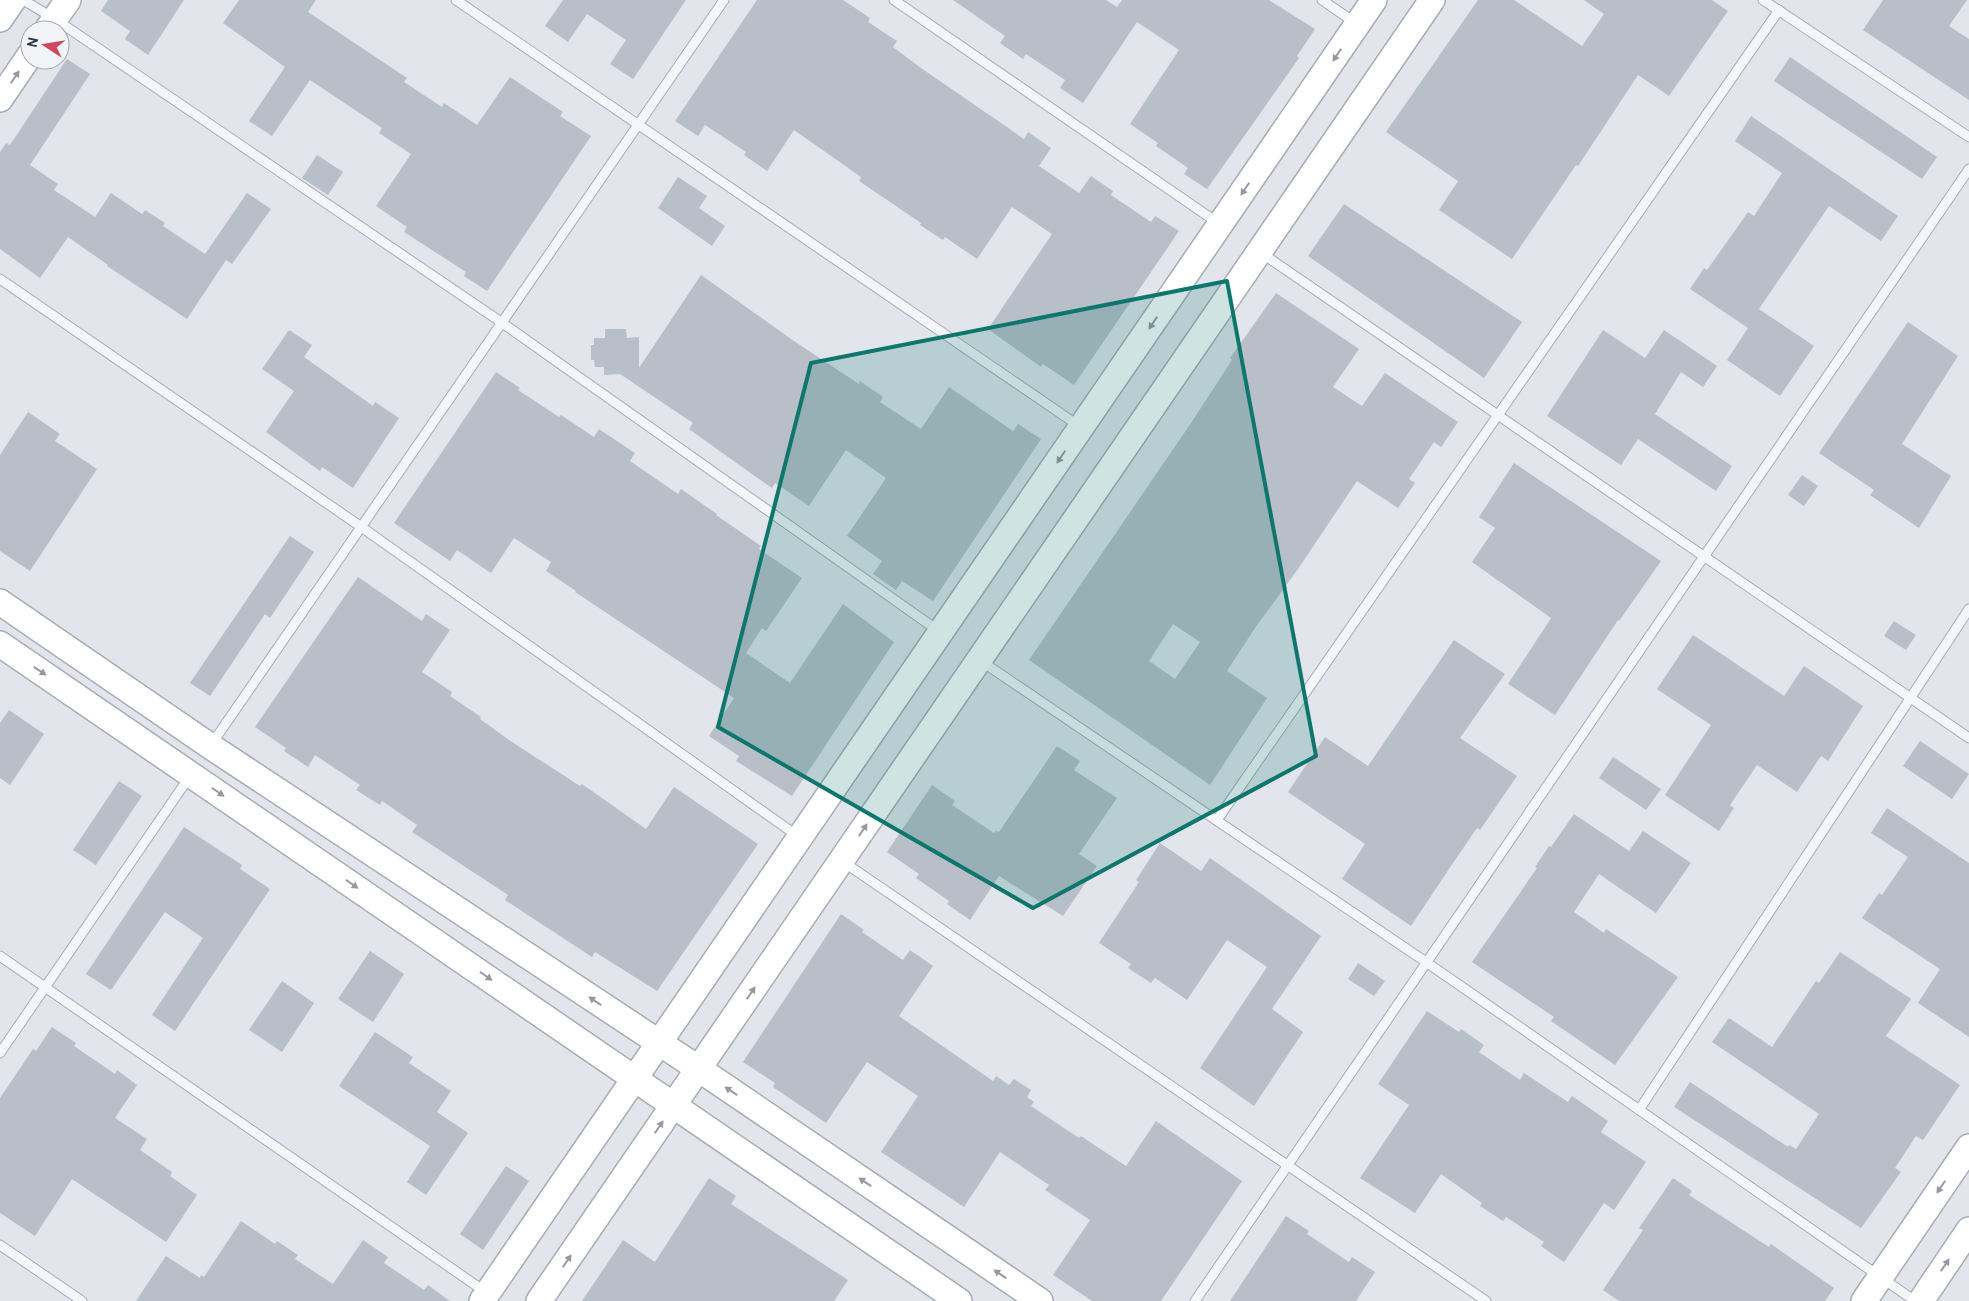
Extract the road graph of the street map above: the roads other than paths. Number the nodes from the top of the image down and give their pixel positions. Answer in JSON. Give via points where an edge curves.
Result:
{"nodes":[{"id":1,"x":13,"y":0,"type":"edge"},
{"id":2,"x":23,"y":0,"type":"edge"},
{"id":3,"x":456,"y":0,"type":"edge"},
{"id":4,"x":724,"y":0,"type":"edge"},
{"id":5,"x":894,"y":0,"type":"edge"},
{"id":6,"x":1322,"y":0,"type":"edge"},
{"id":7,"x":1374,"y":0,"type":"edge"},
{"id":8,"x":1432,"y":0,"type":"edge"},
{"id":9,"x":1763,"y":0,"type":"edge"},
{"id":10,"x":1779,"y":10,"type":"junction"},
{"id":11,"x":56,"y":16,"type":"edge"},
{"id":12,"x":0,"y":19,"type":"edge"},
{"id":13,"x":1357,"y":24,"type":"junction"},
{"id":14,"x":20,"y":70,"type":"edge"},
{"id":15,"x":0,"y":99,"type":"edge"},
{"id":16,"x":638,"y":124,"type":"junction"},
{"id":17,"x":1969,"y":137,"type":"edge"},
{"id":18,"x":1969,"y":169,"type":"edge"},
{"id":19,"x":1220,"y":224,"type":"junction"},
{"id":20,"x":1260,"y":251,"type":"junction"},
{"id":21,"x":0,"y":279,"type":"edge"},
{"id":22,"x":501,"y":322,"type":"junction"},
{"id":23,"x":1498,"y":415,"type":"junction"},
{"id":24,"x":1081,"y":428,"type":"junction"},
{"id":25,"x":360,"y":526,"type":"junction"},
{"id":26,"x":1704,"y":556,"type":"junction"},
{"id":27,"x":0,"y":602,"type":"edge"},
{"id":28,"x":1969,"y":609,"type":"edge"},
{"id":29,"x":940,"y":632,"type":"junction"},
{"id":30,"x":0,"y":644,"type":"edge"},
{"id":31,"x":980,"y":660,"type":"junction"},
{"id":32,"x":1910,"y":698,"type":"junction"},
{"id":33,"x":1969,"y":738,"type":"edge"},
{"id":34,"x":210,"y":746,"type":"junction"},
{"id":35,"x":192,"y":774,"type":"junction"},
{"id":36,"x":1217,"y":820,"type":"junction"},
{"id":37,"x":800,"y":837,"type":"junction"},
{"id":38,"x":842,"y":861,"type":"junction"},
{"id":39,"x":0,"y":956,"type":"edge"},
{"id":40,"x":1426,"y":962,"type":"junction"},
{"id":41,"x":45,"y":987,"type":"junction"},
{"id":42,"x":658,"y":1043,"type":"junction"},
{"id":43,"x":0,"y":1052,"type":"edge"},
{"id":44,"x":699,"y":1069,"type":"junction"},
{"id":45,"x":634,"y":1078,"type":"junction"},
{"id":46,"x":674,"y":1105,"type":"junction"},
{"id":47,"x":1639,"y":1110,"type":"junction"},
{"id":48,"x":1969,"y":1147,"type":"edge"},
{"id":49,"x":1288,"y":1166,"type":"junction"},
{"id":50,"x":1969,"y":1230,"type":"edge"},
{"id":51,"x":0,"y":1245,"type":"edge"},
{"id":52,"x":1880,"y":1277,"type":"junction"},
{"id":53,"x":484,"y":1297,"type":"edge"},
{"id":54,"x":82,"y":1301,"type":"edge"},
{"id":55,"x":539,"y":1301,"type":"edge"},
{"id":56,"x":959,"y":1301,"type":"edge"},
{"id":57,"x":1040,"y":1301,"type":"edge"},
{"id":58,"x":1195,"y":1301,"type":"edge"},
{"id":59,"x":1486,"y":1301,"type":"edge"},
{"id":60,"x":1864,"y":1301,"type":"edge"},
{"id":61,"x":1915,"y":1301,"type":"edge"},
{"id":62,"x":1921,"y":1301,"type":"edge"}],
"edges":[{"from":1,"to":12,"type":"street"},
{"from":2,"to":11,"type":"lane"},
{"from":3,"to":16,"type":"lane"},
{"from":4,"to":16,"type":"lane"},
{"from":5,"to":19,"type":"lane"},
{"from":6,"to":13,"type":"lane"},
{"from":7,"to":13,"type":"street"},
{"from":8,"to":20,"type":"street"},
{"from":9,"to":10,"type":"lane"},
{"from":10,"to":17,"type":"lane"},
{"from":10,"to":23,"type":"lane"},
{"from":11,"to":22,"type":"lane"},
{"from":13,"to":19,"type":"street","one_way":true},
{"from":15,"to":14,"type":"street","one_way":true},
{"from":16,"to":22,"type":"lane"},
{"from":16,"to":24,"type":"lane"},
{"from":18,"to":26,"type":"lane"},
{"from":19,"to":24,"type":"street","one_way":true},
{"from":20,"to":23,"type":"lane"},
{"from":20,"to":31,"type":"street"},
{"from":21,"to":25,"type":"lane"},
{"from":22,"to":25,"type":"lane"},
{"from":22,"to":29,"type":"lane"},
{"from":23,"to":26,"type":"lane"},
{"from":23,"to":36,"type":"lane"},
{"from":24,"to":29,"type":"street","one_way":true},
{"from":25,"to":34,"type":"lane"},
{"from":25,"to":37,"type":"lane"},
{"from":26,"to":32,"type":"lane"},
{"from":26,"to":40,"type":"lane"},
{"from":27,"to":34,"type":"street"},
{"from":28,"to":32,"type":"lane"},
{"from":29,"to":37,"type":"street"},
{"from":30,"to":35,"type":"street","one_way":true},
{"from":31,"to":36,"type":"lane"},
{"from":38,"to":31,"type":"street","one_way":true},
{"from":32,"to":33,"type":"lane"},
{"from":32,"to":47,"type":"lane"},
{"from":42,"to":34,"type":"street","one_way":true},
{"from":35,"to":41,"type":"lane"},
{"from":35,"to":45,"type":"street","one_way":true},
{"from":36,"to":40,"type":"lane"},
{"from":37,"to":42,"type":"street"},
{"from":44,"to":38,"type":"street","one_way":true},
{"from":38,"to":49,"type":"lane"},
{"from":39,"to":41,"type":"lane"},
{"from":40,"to":47,"type":"lane"},
{"from":40,"to":49,"type":"lane"},
{"from":41,"to":43,"type":"lane"},
{"from":41,"to":53,"type":"lane"},
{"from":42,"to":44,"type":"street"},
{"from":42,"to":45,"type":"street"},
{"from":44,"to":46,"type":"street"},
{"from":57,"to":44,"type":"street","one_way":true},
{"from":45,"to":46,"type":"street"},
{"from":45,"to":53,"type":"street"},
{"from":55,"to":46,"type":"street","one_way":true},
{"from":46,"to":56,"type":"street"},
{"from":47,"to":52,"type":"lane"},
{"from":48,"to":52,"type":"street","one_way":true},
{"from":49,"to":58,"type":"lane"},
{"from":49,"to":59,"type":"lane"},
{"from":62,"to":50,"type":"street","one_way":true},
{"from":51,"to":54,"type":"lane"},
{"from":52,"to":60,"type":"street"},
{"from":52,"to":61,"type":"lane"}]}
